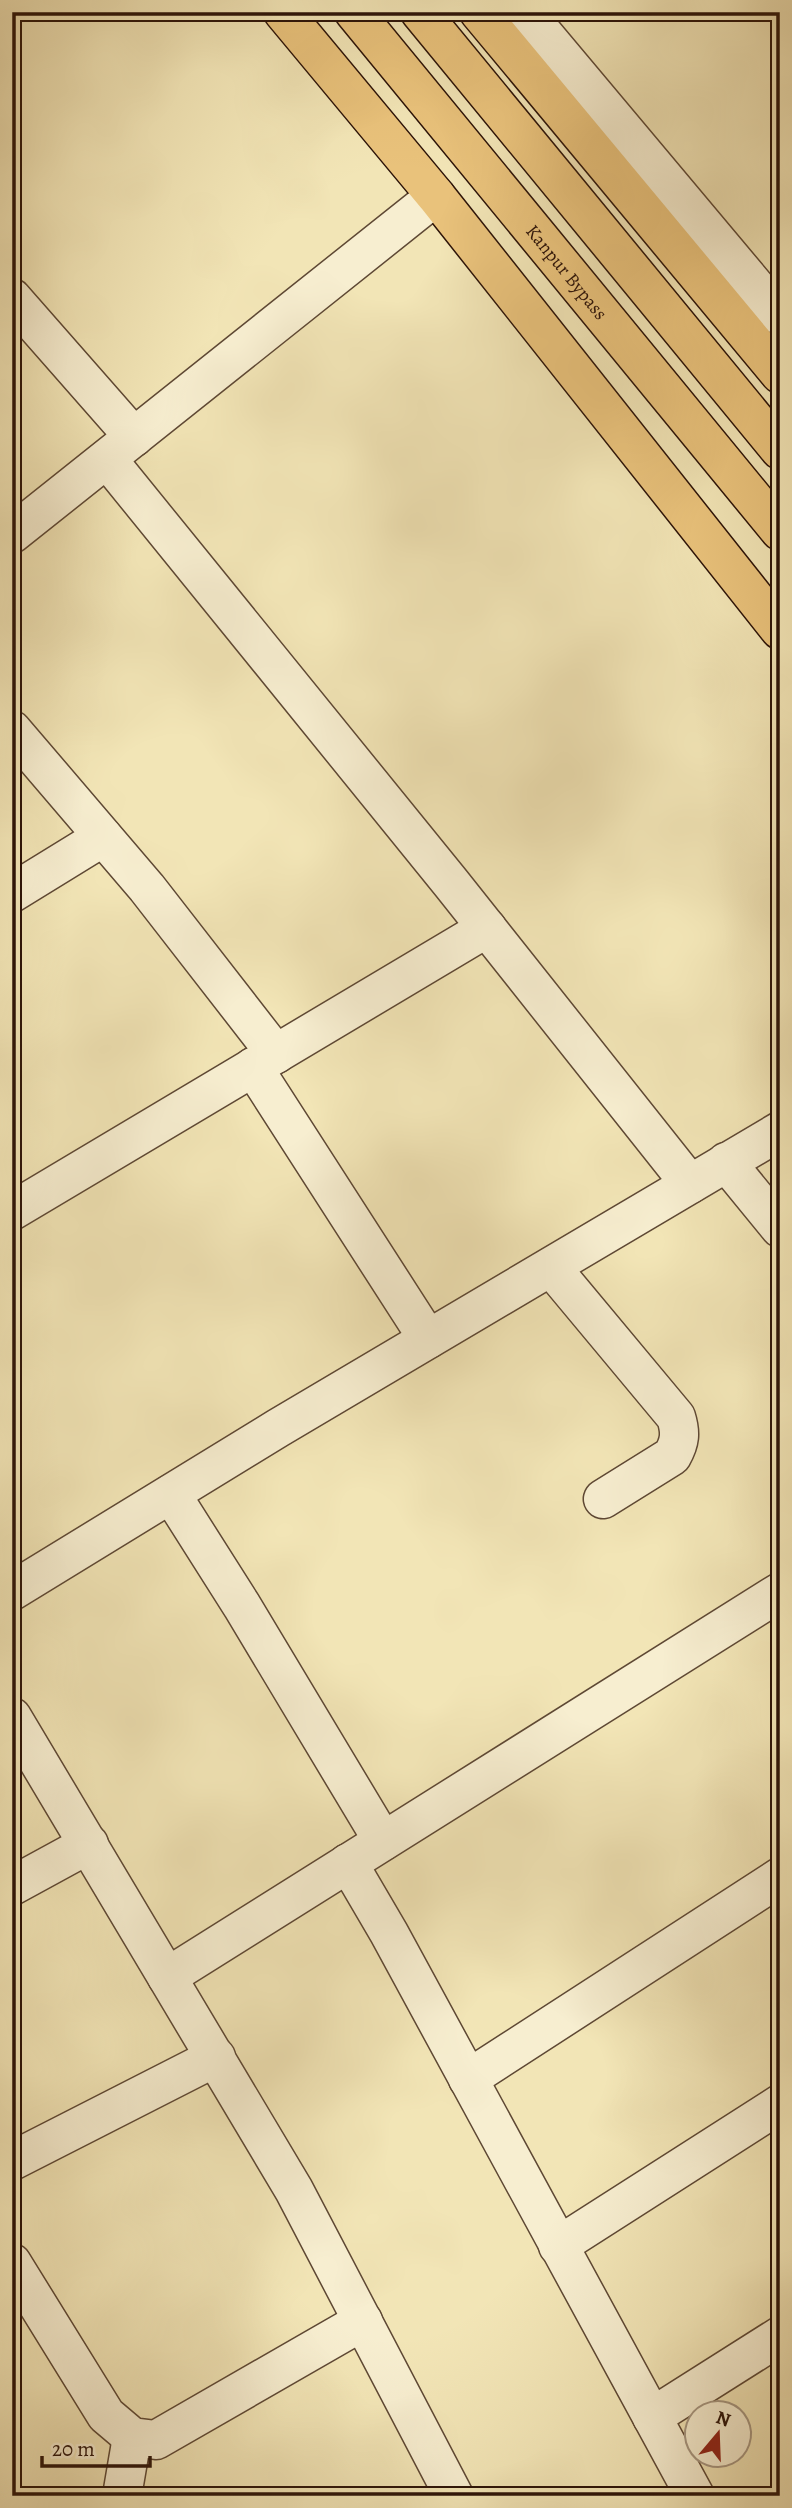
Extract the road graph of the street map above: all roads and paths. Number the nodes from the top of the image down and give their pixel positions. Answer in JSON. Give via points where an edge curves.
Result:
{"nodes":[{"id":1,"x":284,"y":12,"type":"edge"},
{"id":2,"x":354,"y":12,"type":"edge"},
{"id":3,"x":419,"y":12,"type":"edge"},
{"id":4,"x":479,"y":12,"type":"edge"},
{"id":5,"x":524,"y":12,"type":"edge"},
{"id":6,"x":436,"y":196,"type":"junction"},
{"id":7,"x":12,"y":298,"type":"edge"},
{"id":8,"x":780,"y":316,"type":"edge"},
{"id":9,"x":780,"y":374,"type":"edge"},
{"id":10,"x":121,"y":448,"type":"junction"},
{"id":11,"x":780,"y":450,"type":"edge"},
{"id":12,"x":780,"y":531,"type":"edge"},
{"id":13,"x":12,"y":534,"type":"edge"},
{"id":14,"x":780,"y":631,"type":"edge"},
{"id":15,"x":12,"y":730,"type":"edge"},
{"id":16,"x":103,"y":837,"type":"junction"},
{"id":17,"x":12,"y":893,"type":"edge"},
{"id":18,"x":487,"y":928,"type":"junction"},
{"id":19,"x":265,"y":1061,"type":"junction"},
{"id":20,"x":780,"y":1131,"type":"edge"},
{"id":21,"x":726,"y":1163,"type":"junction"},
{"id":22,"x":690,"y":1184,"type":"junction"},
{"id":23,"x":12,"y":1211,"type":"edge"},
{"id":24,"x":780,"y":1228,"type":"edge"},
{"id":25,"x":551,"y":1267,"type":"junction"},
{"id":26,"x":428,"y":1339,"type":"junction"},
{"id":27,"x":171,"y":1494,"type":"junction"},
{"id":28,"x":603,"y":1499,"type":"dead end"},
{"id":29,"x":12,"y":1591,"type":"edge"},
{"id":30,"x":780,"y":1592,"type":"edge"},
{"id":31,"x":12,"y":1717,"type":"edge"},
{"id":32,"x":383,"y":1841,"type":"junction"},
{"id":33,"x":89,"y":1844,"type":"junction"},
{"id":34,"x":348,"y":1863,"type":"junction"},
{"id":35,"x":780,"y":1877,"type":"edge"},
{"id":36,"x":12,"y":1886,"type":"edge"},
{"id":37,"x":167,"y":1977,"type":"junction"},
{"id":38,"x":216,"y":2057,"type":"junction"},
{"id":39,"x":468,"y":2079,"type":"junction"},
{"id":40,"x":780,"y":2104,"type":"edge"},
{"id":41,"x":12,"y":2161,"type":"edge"},
{"id":42,"x":558,"y":2246,"type":"junction"},
{"id":43,"x":12,"y":2263,"type":"edge"},
{"id":44,"x":363,"y":2321,"type":"junction"},
{"id":45,"x":780,"y":2336,"type":"edge"},
{"id":46,"x":652,"y":2417,"type":"junction"},
{"id":47,"x":132,"y":2437,"type":"junction"},
{"id":48,"x":122,"y":2496,"type":"edge"},
{"id":49,"x":454,"y":2496,"type":"edge"},
{"id":50,"x":695,"y":2496,"type":"edge"}],
"edges":[{"from":1,"to":6,"type":"main road"},
{"from":2,"to":12,"type":"main road","name":"Kanpur Bypass"},
{"from":3,"to":11,"type":"main road"},
{"from":4,"to":9,"type":"main road"},
{"from":5,"to":8,"type":"street"},
{"from":6,"to":10,"type":"street"},
{"from":6,"to":14,"type":"main road"},
{"from":7,"to":10,"type":"street"},
{"from":10,"to":13,"type":"street"},
{"from":10,"to":18,"type":"street"},
{"from":15,"to":16,"type":"street"},
{"from":16,"to":17,"type":"street"},
{"from":16,"to":19,"type":"street","via":[[146,888]]},
{"from":18,"to":19,"type":"street"},
{"from":18,"to":22,"type":"street"},
{"from":19,"to":23,"type":"street"},
{"from":19,"to":26,"type":"street"},
{"from":20,"to":21,"type":"street"},
{"from":21,"to":22,"type":"street"},
{"from":21,"to":24,"type":"street"},
{"from":22,"to":25,"type":"street"},
{"from":25,"to":26,"type":"street"},
{"from":25,"to":28,"type":"street","via":[[676,1417],[681,1432],[672,1456]]},
{"from":26,"to":27,"type":"street"},
{"from":27,"to":29,"type":"street"},
{"from":27,"to":32,"type":"street"},
{"from":30,"to":32,"type":"street"},
{"from":31,"to":33,"type":"street"},
{"from":32,"to":34,"type":"street"},
{"from":33,"to":36,"type":"street"},
{"from":33,"to":37,"type":"street"},
{"from":34,"to":37,"type":"street"},
{"from":34,"to":39,"type":"street"},
{"from":35,"to":39,"type":"street"},
{"from":37,"to":38,"type":"street"},
{"from":38,"to":41,"type":"street"},
{"from":38,"to":44,"type":"street"},
{"from":39,"to":42,"type":"street"},
{"from":40,"to":42,"type":"street"},
{"from":42,"to":46,"type":"street"},
{"from":43,"to":47,"type":"street","via":[[106,2415]]},
{"from":44,"to":47,"type":"street","via":[[156,2440]]},
{"from":44,"to":49,"type":"street"},
{"from":45,"to":46,"type":"street"},
{"from":46,"to":50,"type":"street"},
{"from":47,"to":48,"type":"street"}]}
